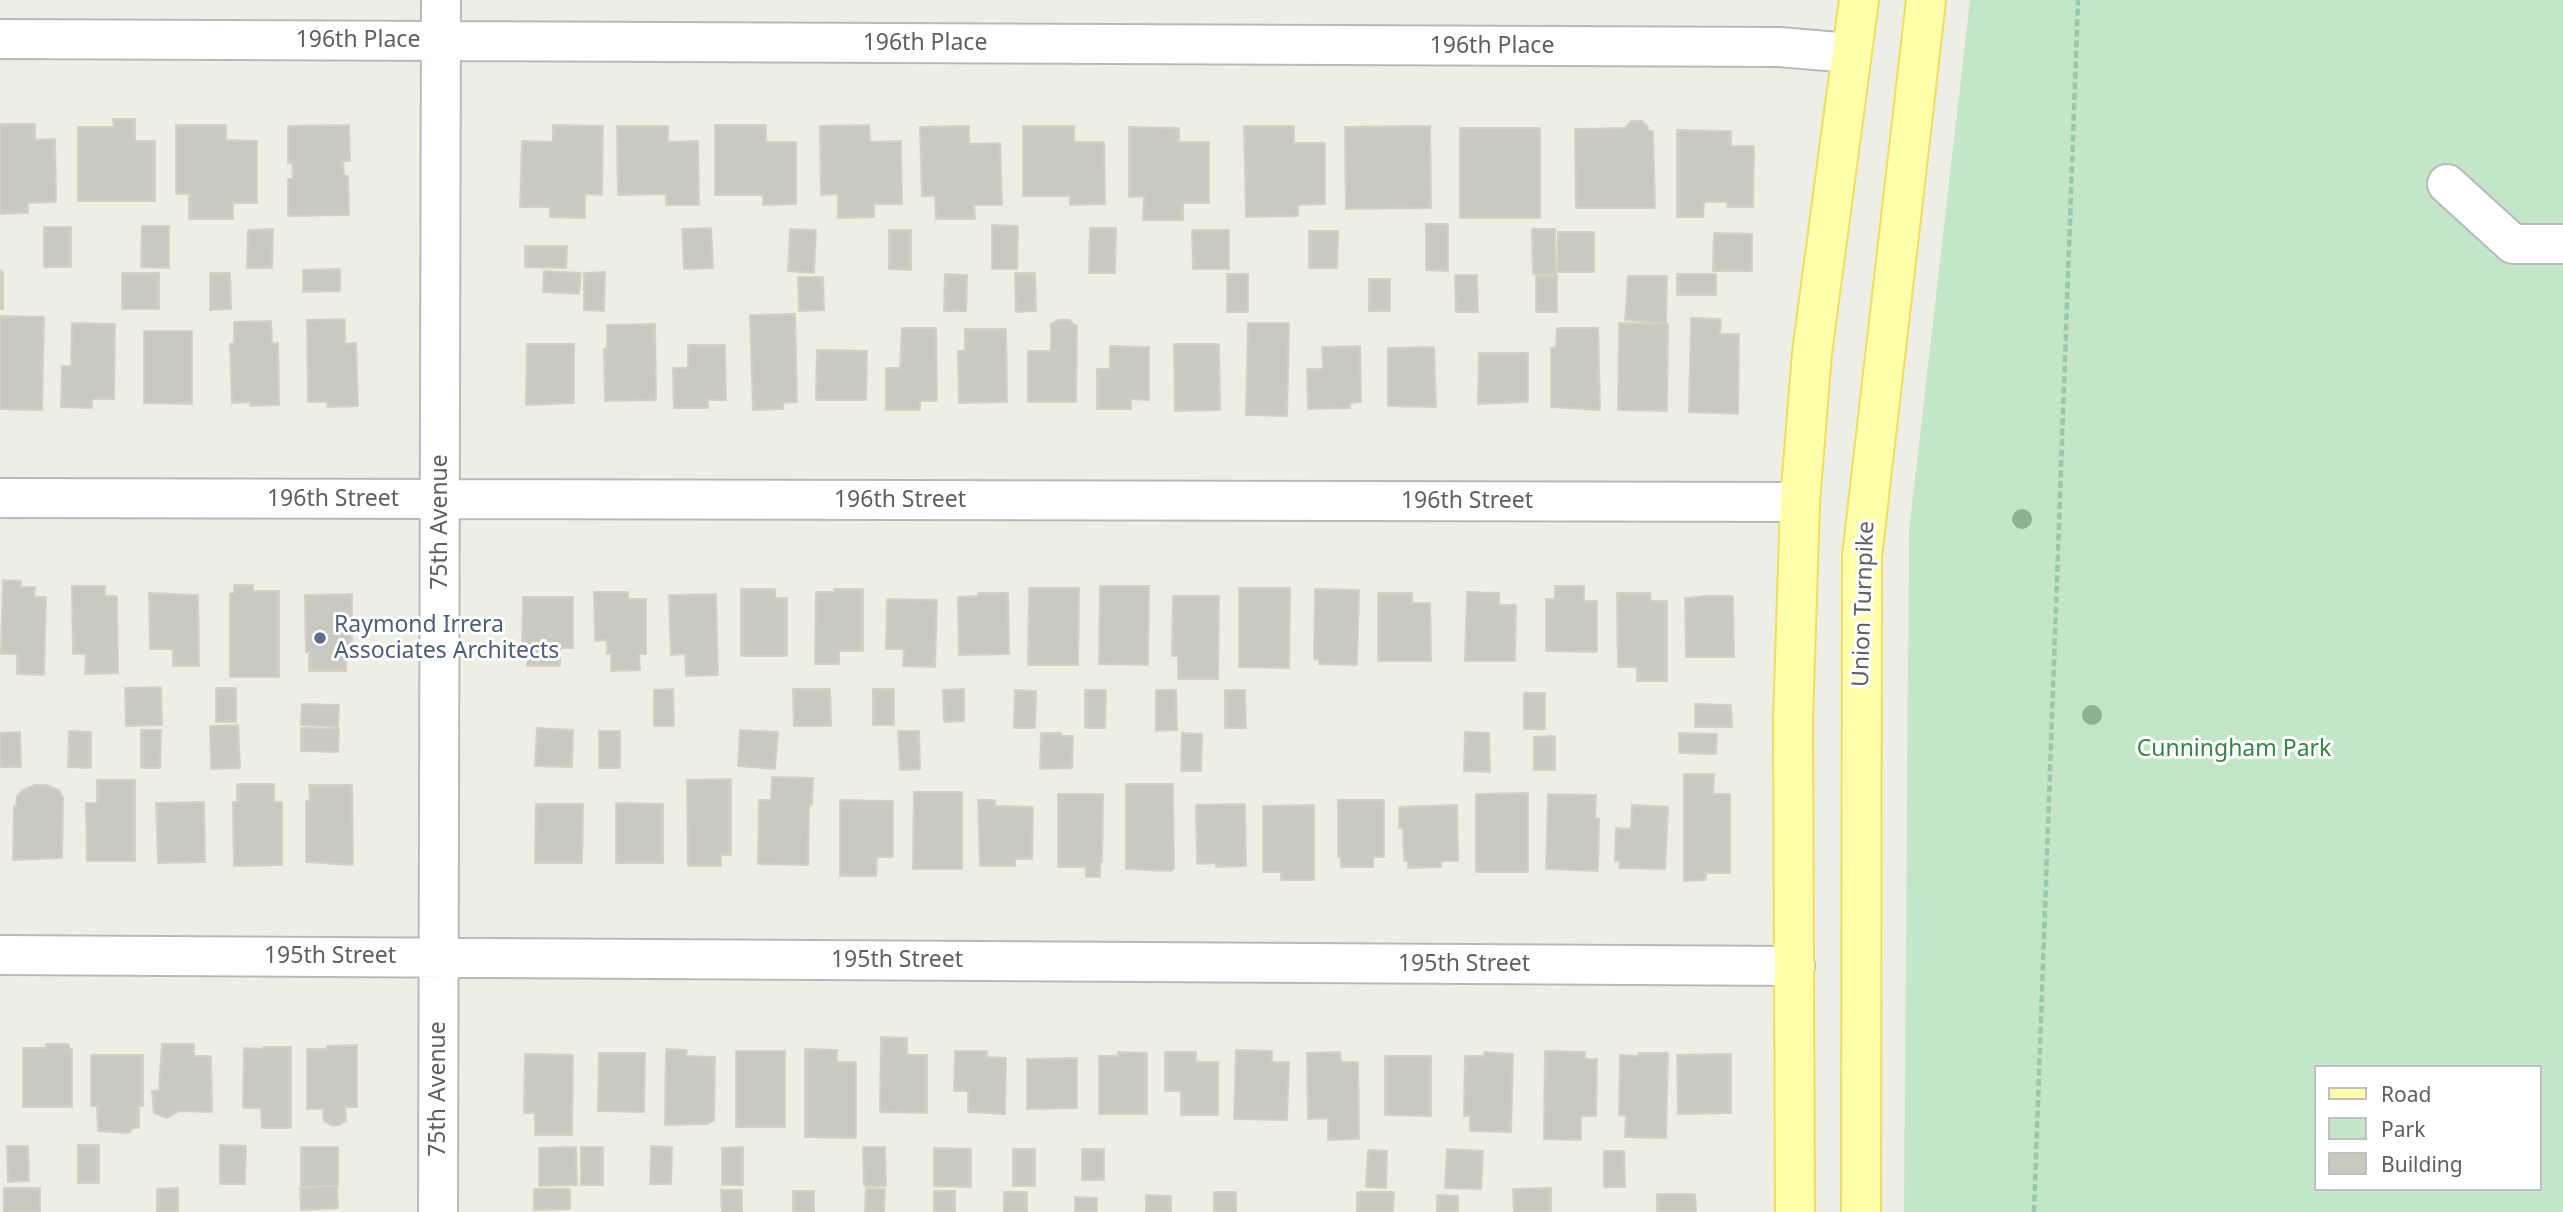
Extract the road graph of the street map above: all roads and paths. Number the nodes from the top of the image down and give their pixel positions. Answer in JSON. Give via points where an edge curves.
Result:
{"nodes":[{"id":1,"x":442,"y":0,"type":"edge"},
{"id":2,"x":1858,"y":0,"type":"edge"},
{"id":3,"x":1926,"y":0,"type":"edge"},
{"id":4,"x":2078,"y":0,"type":"edge"},
{"id":5,"x":0,"y":38,"type":"edge"},
{"id":6,"x":441,"y":40,"type":"junction"},
{"id":7,"x":1850,"y":53,"type":"junction"},
{"id":8,"x":2447,"y":184,"type":"dead end"},
{"id":9,"x":2563,"y":244,"type":"edge"},
{"id":10,"x":0,"y":498,"type":"edge"},
{"id":11,"x":439,"y":499,"type":"junction"},
{"id":12,"x":1800,"y":502,"type":"junction"},
{"id":13,"x":0,"y":955,"type":"edge"},
{"id":14,"x":439,"y":956,"type":"junction"},
{"id":15,"x":1795,"y":967,"type":"junction"},
{"id":16,"x":438,"y":1212,"type":"edge"},
{"id":17,"x":1796,"y":1212,"type":"edge"},
{"id":18,"x":1861,"y":1212,"type":"edge"},
{"id":19,"x":2034,"y":1212,"type":"edge"}],
"edges":[{"from":1,"to":6,"type":"street","name":"75th Avenue"},
{"from":2,"to":7,"type":"main road"},
{"from":3,"to":18,"type":"main road","name":"Union Turnpike","via":[[1862,557]]},
{"from":4,"to":19,"type":"path"},
{"from":5,"to":6,"type":"street","name":"196th Place"},
{"from":6,"to":7,"type":"street","name":"196th Place","via":[[1765,47]]},
{"from":6,"to":11,"type":"street","name":"75th Avenue"},
{"from":7,"to":12,"type":"main road","via":[[1812,353]]},
{"from":8,"to":9,"type":"street","via":[[2513,244]]},
{"from":10,"to":11,"type":"street","name":"196th Street"},
{"from":11,"to":12,"type":"street","name":"196th Street"},
{"from":11,"to":14,"type":"street","name":"75th Avenue"},
{"from":12,"to":15,"type":"main road","via":[[1793,721]]},
{"from":13,"to":14,"type":"street","name":"195th Street"},
{"from":14,"to":15,"type":"street","name":"195th Street"},
{"from":14,"to":16,"type":"street","name":"75th Avenue"},
{"from":15,"to":17,"type":"main road"}]}
